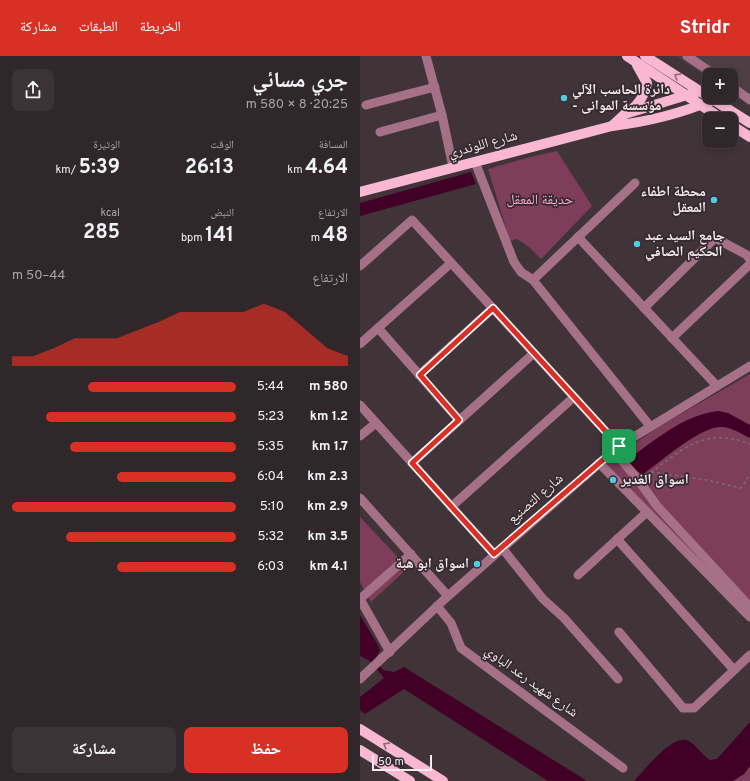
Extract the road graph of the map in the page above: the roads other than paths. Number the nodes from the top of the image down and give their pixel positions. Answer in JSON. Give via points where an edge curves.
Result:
{"nodes":[{"id":1,"x":426,"y":56,"type":"edge"},
{"id":2,"x":645,"y":56,"type":"edge"},
{"id":3,"x":691,"y":57,"type":"edge"},
{"id":4,"x":630,"y":58,"type":"edge"},
{"id":5,"x":706,"y":68,"type":"edge"},
{"id":6,"x":434,"y":87,"type":"junction"},
{"id":7,"x":700,"y":91,"type":"joint"},
{"id":8,"x":738,"y":91,"type":"edge"},
{"id":9,"x":685,"y":96,"type":"junction"},
{"id":10,"x":750,"y":100,"type":"edge"},
{"id":11,"x":720,"y":104,"type":"edge"},
{"id":12,"x":366,"y":105,"type":"dead end"},
{"id":13,"x":700,"y":105,"type":"junction"},
{"id":14,"x":711,"y":112,"type":"edge"},
{"id":15,"x":626,"y":114,"type":"junction"},
{"id":16,"x":442,"y":115,"type":"junction"},
{"id":17,"x":750,"y":124,"type":"edge"},
{"id":18,"x":612,"y":126,"type":"junction"},
{"id":19,"x":738,"y":129,"type":"edge"},
{"id":20,"x":380,"y":132,"type":"dead end"},
{"id":21,"x":750,"y":137,"type":"edge"},
{"id":22,"x":475,"y":162,"type":"junction"},
{"id":23,"x":453,"y":167,"type":"junction"},
{"id":24,"x":635,"y":183,"type":"dead end"},
{"id":25,"x":360,"y":192,"type":"edge"},
{"id":26,"x":578,"y":237,"type":"junction"},
{"id":27,"x":750,"y":260,"type":"edge"},
{"id":28,"x":451,"y":263,"type":"junction"},
{"id":29,"x":750,"y":264,"type":"edge"},
{"id":30,"x":360,"y":266,"type":"edge"},
{"id":31,"x":533,"y":280,"type":"junction"},
{"id":32,"x":493,"y":308,"type":"junction"},
{"id":33,"x":644,"y":308,"type":"junction"},
{"id":34,"x":378,"y":328,"type":"junction"},
{"id":35,"x":672,"y":338,"type":"junction"},
{"id":36,"x":360,"y":344,"type":"edge"},
{"id":37,"x":534,"y":353,"type":"junction"},
{"id":38,"x":750,"y":366,"type":"edge"},
{"id":39,"x":420,"y":375,"type":"junction"},
{"id":40,"x":717,"y":386,"type":"junction"},
{"id":41,"x":574,"y":397,"type":"junction"},
{"id":42,"x":360,"y":405,"type":"edge"},
{"id":43,"x":459,"y":420,"type":"junction"},
{"id":44,"x":376,"y":423,"type":"junction"},
{"id":45,"x":650,"y":426,"type":"junction"},
{"id":46,"x":360,"y":436,"type":"edge"},
{"id":47,"x":616,"y":449,"type":"junction"},
{"id":48,"x":412,"y":463,"type":"junction"},
{"id":49,"x":599,"y":463,"type":"junction"},
{"id":50,"x":360,"y":498,"type":"edge"},
{"id":51,"x":451,"y":507,"type":"junction"},
{"id":52,"x":647,"y":512,"type":"junction"},
{"id":53,"x":617,"y":539,"type":"junction"},
{"id":54,"x":502,"y":548,"type":"junction"},
{"id":55,"x":411,"y":554,"type":"junction"},
{"id":56,"x":494,"y":554,"type":"junction"},
{"id":57,"x":578,"y":575,"type":"dead end"},
{"id":58,"x":448,"y":596,"type":"junction"},
{"id":59,"x":437,"y":606,"type":"junction"},
{"id":60,"x":750,"y":607,"type":"edge"},
{"id":61,"x":750,"y":617,"type":"edge"},
{"id":62,"x":619,"y":632,"type":"dead end"},
{"id":63,"x":390,"y":652,"type":"junction"},
{"id":64,"x":750,"y":656,"type":"edge"},
{"id":65,"x":734,"y":670,"type":"junction"},
{"id":66,"x":360,"y":679,"type":"edge"},
{"id":67,"x":618,"y":679,"type":"dead end"},
{"id":68,"x":360,"y":729,"type":"edge"},
{"id":69,"x":360,"y":750,"type":"edge"},
{"id":70,"x":623,"y":768,"type":"dead end"},
{"id":71,"x":410,"y":781,"type":"edge"},
{"id":72,"x":443,"y":781,"type":"edge"}],
"edges":[{"from":1,"to":6,"type":"street"},
{"from":7,"to":2,"type":"main road","one_way":true},
{"from":3,"to":5,"type":"street"},
{"from":4,"to":9,"type":"main road"},
{"from":4,"to":15,"type":"main road","via":[[647,83],[645,95]]},
{"from":6,"to":12,"type":"street"},
{"from":6,"to":16,"type":"street"},
{"from":7,"to":9,"type":"main road"},
{"from":8,"to":10,"type":"street"},
{"from":9,"to":13,"type":"main road"},
{"from":9,"to":15,"type":"main road"},
{"from":11,"to":17,"type":"main road"},
{"from":13,"to":14,"type":"main road"},
{"from":13,"to":18,"type":"main road","name":"شارع اللوندري"},
{"from":15,"to":18,"type":"main road"},
{"from":16,"to":20,"type":"street"},
{"from":16,"to":23,"type":"street"},
{"from":18,"to":22,"type":"main road","name":"شارع اللوندري"},
{"from":19,"to":21,"type":"main road"},
{"from":22,"to":23,"type":"main road","name":"شارع اللوندري"},
{"from":22,"to":31,"type":"street","via":[[514,262],[521,272]]},
{"from":23,"to":25,"type":"main road","name":"شارع اللوندري"},
{"from":24,"to":26,"type":"street"},
{"from":26,"to":31,"type":"street"},
{"from":26,"to":33,"type":"street"},
{"from":27,"to":33,"type":"street","via":[[747,255],[715,238]]},
{"from":28,"to":30,"type":"street","via":[[412,220]]},
{"from":28,"to":32,"type":"street"},
{"from":28,"to":34,"type":"street"},
{"from":29,"to":35,"type":"street"},
{"from":31,"to":45,"type":"street"},
{"from":32,"to":37,"type":"street"},
{"from":32,"to":39,"type":"street"},
{"from":33,"to":35,"type":"street"},
{"from":34,"to":36,"type":"street"},
{"from":34,"to":39,"type":"street"},
{"from":35,"to":40,"type":"street"},
{"from":37,"to":41,"type":"street"},
{"from":37,"to":43,"type":"street"},
{"from":38,"to":40,"type":"street","name":"شارع التصنيع"},
{"from":39,"to":43,"type":"street"},
{"from":40,"to":45,"type":"street","name":"شارع التصنيع"},
{"from":41,"to":47,"type":"street"},
{"from":41,"to":51,"type":"street"},
{"from":42,"to":44,"type":"street"},
{"from":43,"to":48,"type":"street"},
{"from":44,"to":46,"type":"street"},
{"from":44,"to":48,"type":"street"},
{"from":45,"to":47,"type":"street","name":"شارع التصنيع"},
{"from":47,"to":49,"type":"street","name":"شارع التصنيع"},
{"from":47,"to":60,"type":"street","via":[[657,506]]},
{"from":48,"to":51,"type":"street"},
{"from":49,"to":52,"type":"street"},
{"from":49,"to":54,"type":"street","name":"شارع التصنيع"},
{"from":50,"to":55,"type":"street"},
{"from":51,"to":56,"type":"street"},
{"from":52,"to":53,"type":"street"},
{"from":52,"to":61,"type":"street"},
{"from":53,"to":57,"type":"street"},
{"from":53,"to":65,"type":"street"},
{"from":54,"to":56,"type":"street","name":"شارع التصنيع"},
{"from":54,"to":67,"type":"street","via":[[542,599],[564,618]]},
{"from":55,"to":58,"type":"street"},
{"from":55,"to":63,"type":"street","via":[[360,599]]},
{"from":56,"to":58,"type":"street","name":"شارع التصنيع"},
{"from":58,"to":59,"type":"street","name":"شارع التصنيع"},
{"from":59,"to":63,"type":"street","name":"شارع التصنيع"},
{"from":59,"to":70,"type":"street","name":"شارع شهيد رعد الباوي","via":[[451,623],[461,648]]},
{"from":62,"to":65,"type":"street","via":[[683,708],[694,708]]},
{"from":63,"to":66,"type":"street","name":"شارع التصنيع"},
{"from":64,"to":65,"type":"street"},
{"from":72,"to":68,"type":"main road","one_way":true},
{"from":69,"to":71,"type":"main road"}]}
